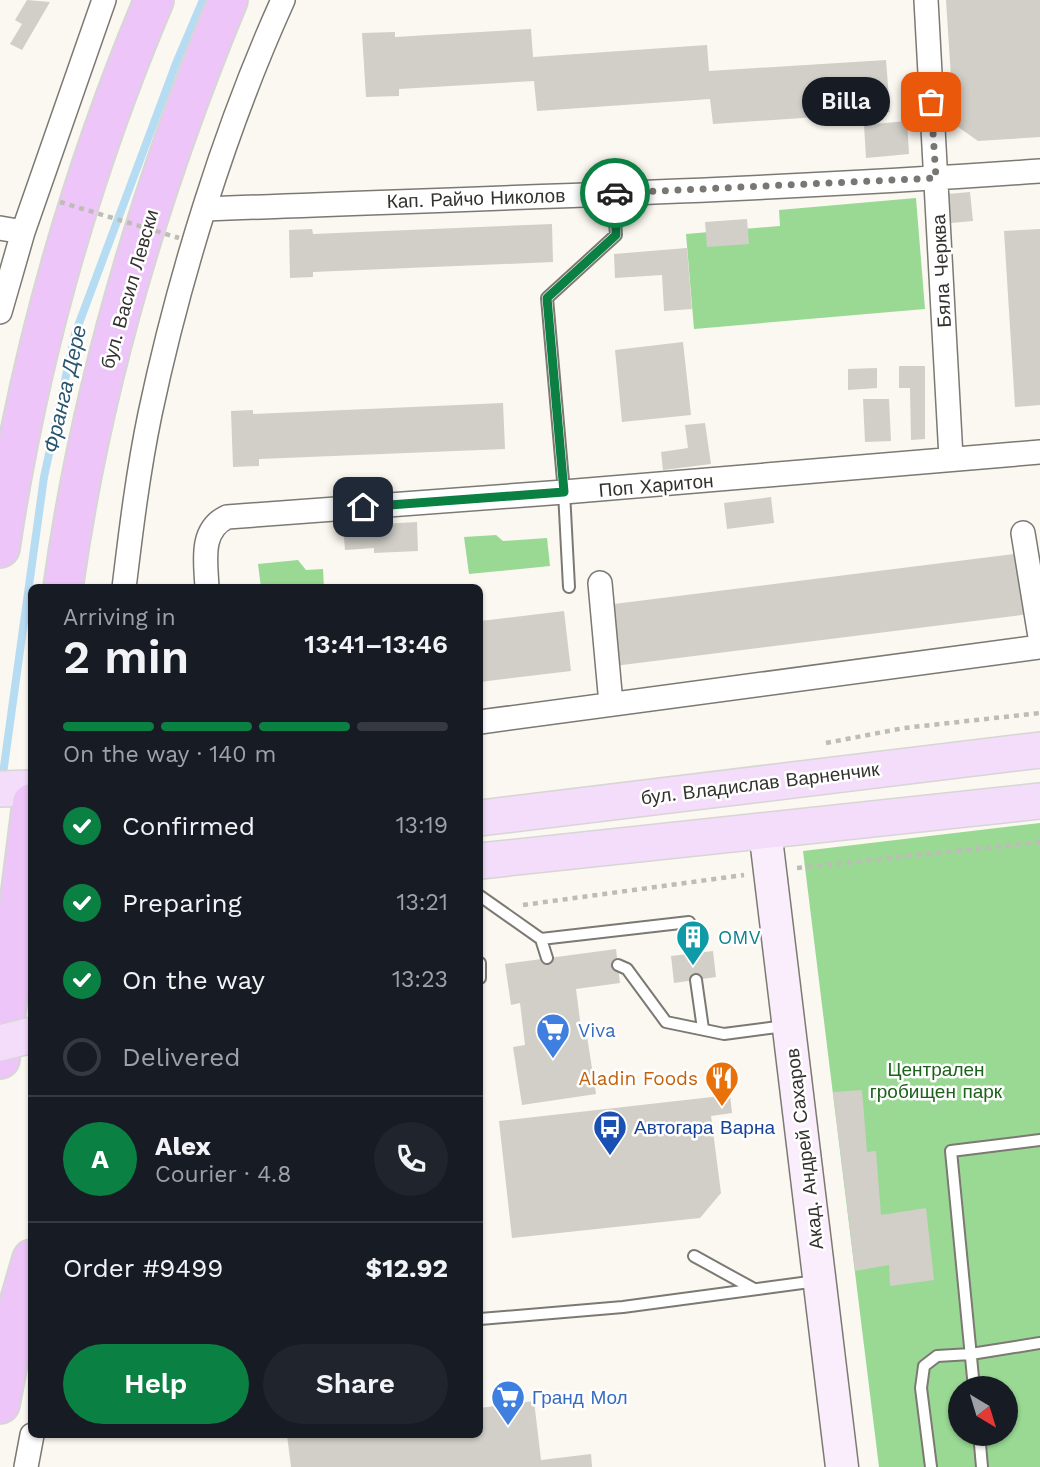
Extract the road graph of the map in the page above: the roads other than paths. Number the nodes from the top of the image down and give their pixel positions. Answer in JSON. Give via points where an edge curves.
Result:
{"nodes":[{"id":1,"x":104,"y":0,"type":"edge"},
{"id":2,"x":155,"y":0,"type":"edge"},
{"id":3,"x":228,"y":0,"type":"edge"},
{"id":4,"x":283,"y":0,"type":"edge"},
{"id":5,"x":926,"y":0,"type":"edge"},
{"id":6,"x":1040,"y":171,"type":"edge"},
{"id":7,"x":936,"y":178,"type":"junction"},
{"id":8,"x":613,"y":193,"type":"junction"},
{"id":9,"x":206,"y":209,"type":"junction"},
{"id":10,"x":11,"y":230,"type":"edge"},
{"id":11,"x":0,"y":312,"type":"edge"},
{"id":12,"x":1040,"y":452,"type":"edge"},
{"id":13,"x":951,"y":458,"type":"junction"},
{"id":14,"x":564,"y":492,"type":"junction"},
{"id":15,"x":1023,"y":533,"type":"dead end"},
{"id":16,"x":0,"y":548,"type":"edge"},
{"id":17,"x":600,"y":583,"type":"dead end"},
{"id":18,"x":64,"y":584,"type":"edge"},
{"id":19,"x":125,"y":584,"type":"edge"},
{"id":20,"x":207,"y":584,"type":"edge"},
{"id":21,"x":569,"y":587,"type":"dead end"},
{"id":22,"x":1040,"y":637,"type":"edge"},
{"id":23,"x":1040,"y":647,"type":"edge"},
{"id":24,"x":611,"y":704,"type":"junction"},
{"id":25,"x":483,"y":722,"type":"edge"},
{"id":26,"x":1040,"y":750,"type":"edge"},
{"id":27,"x":28,"y":788,"type":"edge"},
{"id":28,"x":0,"y":789,"type":"edge"},
{"id":29,"x":1040,"y":801,"type":"edge"},
{"id":30,"x":483,"y":818,"type":"edge"},
{"id":31,"x":765,"y":830,"type":"junction"},
{"id":32,"x":28,"y":835,"type":"edge"},
{"id":33,"x":483,"y":861,"type":"edge"},
{"id":34,"x":483,"y":898,"type":"edge"},
{"id":35,"x":541,"y":939,"type":"junction"},
{"id":36,"x":691,"y":953,"type":"dead end"},
{"id":37,"x":547,"y":958,"type":"dead end"},
{"id":38,"x":618,"y":965,"type":"dead end"},
{"id":39,"x":696,"y":980,"type":"dead end"},
{"id":40,"x":789,"y":1025,"type":"junction"},
{"id":41,"x":703,"y":1029,"type":"junction"},
{"id":42,"x":28,"y":1036,"type":"edge"},
{"id":43,"x":0,"y":1044,"type":"edge"},
{"id":44,"x":0,"y":1059,"type":"edge"},
{"id":45,"x":1040,"y":1140,"type":"edge"},
{"id":46,"x":694,"y":1256,"type":"dead end"},
{"id":47,"x":28,"y":1273,"type":"edge"},
{"id":48,"x":820,"y":1281,"type":"junction"},
{"id":49,"x":754,"y":1289,"type":"junction"},
{"id":50,"x":483,"y":1319,"type":"edge"},
{"id":51,"x":1040,"y":1343,"type":"edge"},
{"id":52,"x":971,"y":1354,"type":"junction"},
{"id":53,"x":973,"y":1376,"type":"edge"},
{"id":54,"x":0,"y":1404,"type":"edge"},
{"id":55,"x":31,"y":1438,"type":"edge"},
{"id":56,"x":980,"y":1446,"type":"edge"},
{"id":57,"x":26,"y":1467,"type":"edge"},
{"id":58,"x":842,"y":1467,"type":"edge"},
{"id":59,"x":931,"y":1467,"type":"edge"},
{"id":60,"x":982,"y":1467,"type":"edge"}],
"edges":[{"from":1,"to":10,"type":"street"},
{"from":2,"to":16,"type":"highway","via":[[107,121],[40,342]]},
{"from":3,"to":18,"type":"highway","name":"бул. Васил Левски","via":[[154,201],[115,329],[80,484]]},
{"from":4,"to":9,"type":"street"},
{"from":5,"to":7,"type":"street","name":"Бяла Черква"},
{"from":6,"to":7,"type":"street","name":"Кап. Райчо Николов"},
{"from":7,"to":8,"type":"street","name":"Кап. Райчо Николов"},
{"from":7,"to":13,"type":"street","name":"Бяла Черква"},
{"from":8,"to":9,"type":"street","name":"Кап. Райчо Николов"},
{"from":8,"to":14,"type":"lane","via":[[616,235],[547,298]]},
{"from":9,"to":19,"type":"street","via":[[150,413]]},
{"from":10,"to":11,"type":"street"},
{"from":12,"to":13,"type":"street","name":"Поп Харитон"},
{"from":13,"to":14,"type":"street","name":"Поп Харитон"},
{"from":14,"to":20,"type":"street","name":"Поп Харитон","via":[[227,517],[208,535]]},
{"from":14,"to":21,"type":"lane"},
{"from":15,"to":22,"type":"street"},
{"from":17,"to":24,"type":"street"},
{"from":23,"to":24,"type":"street"},
{"from":24,"to":25,"type":"street"},
{"from":26,"to":30,"type":"main road","name":"бул. Владислав Варненчик"},
{"from":27,"to":28,"type":"main road"},
{"from":29,"to":31,"type":"main road"},
{"from":31,"to":33,"type":"main road"},
{"from":31,"to":40,"type":"street","name":"Акад. Андрей Сахаров"},
{"from":32,"to":44,"type":"highway"},
{"from":34,"to":35,"type":"lane"},
{"from":35,"to":36,"type":"lane","via":[[689,922]]},
{"from":35,"to":37,"type":"lane"},
{"from":38,"to":41,"type":"lane","via":[[628,969],[666,1022]]},
{"from":39,"to":41,"type":"lane"},
{"from":40,"to":41,"type":"lane","via":[[724,1034]]},
{"from":40,"to":48,"type":"street","name":"Акад. Андрей Сахаров"},
{"from":42,"to":43,"type":"main road","bridge":true},
{"from":45,"to":52,"type":"lane","via":[[951,1151]]},
{"from":46,"to":49,"type":"lane"},
{"from":47,"to":54,"type":"highway"},
{"from":48,"to":49,"type":"lane"},
{"from":48,"to":58,"type":"street","name":"Акад. Андрей Сахаров"},
{"from":49,"to":50,"type":"lane","via":[[623,1307]]},
{"from":51,"to":52,"type":"lane"},
{"from":52,"to":53,"type":"lane"},
{"from":52,"to":59,"type":"lane","via":[[937,1356],[924,1366],[921,1388]]},
{"from":55,"to":57,"type":"street"},
{"from":56,"to":60,"type":"lane"}]}
